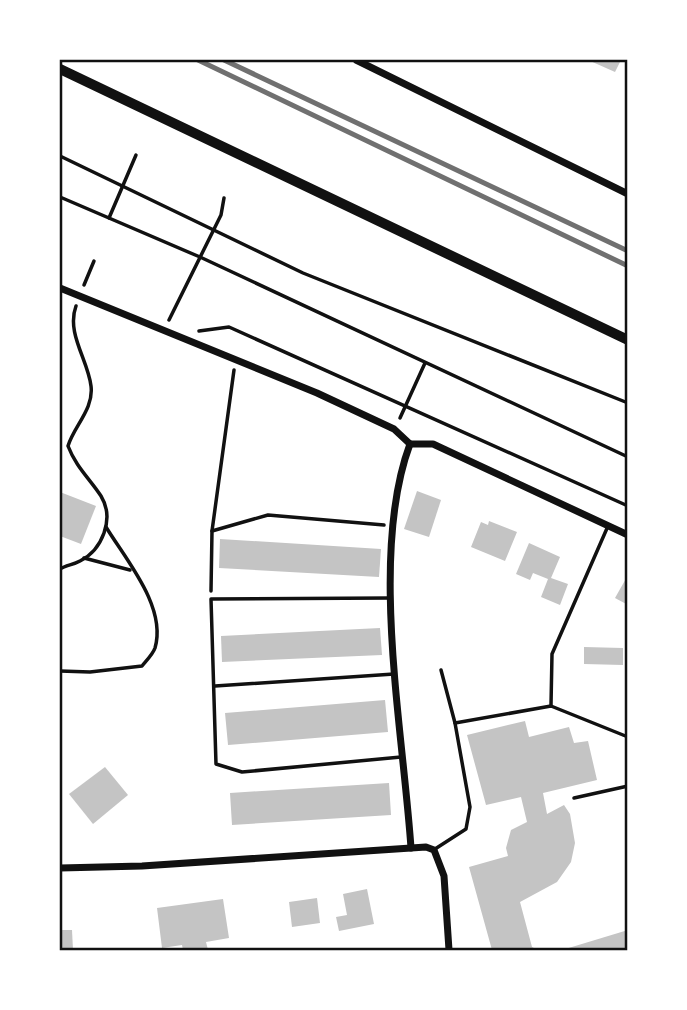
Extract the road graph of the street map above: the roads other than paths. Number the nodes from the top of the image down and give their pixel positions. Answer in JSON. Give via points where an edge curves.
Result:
{"nodes":[{"id":1,"x":356,"y":60,"type":"edge"},
{"id":2,"x":60,"y":69,"type":"edge"},
{"id":3,"x":628,"y":194,"type":"edge"},
{"id":4,"x":60,"y":288,"type":"edge"},
{"id":5,"x":628,"y":340,"type":"edge"},
{"id":6,"x":410,"y":444,"type":"junction"},
{"id":7,"x":608,"y":526,"type":"junction"},
{"id":8,"x":628,"y":535,"type":"edge"},
{"id":9,"x":391,"y":598,"type":"junction"},
{"id":10,"x":441,"y":670,"type":"dead end"},
{"id":11,"x":396,"y":674,"type":"junction"},
{"id":12,"x":215,"y":686,"type":"junction"},
{"id":13,"x":551,"y":706,"type":"junction"},
{"id":14,"x":455,"y":723,"type":"junction"},
{"id":15,"x":628,"y":737,"type":"edge"},
{"id":16,"x":403,"y":756,"type":"junction"},
{"id":17,"x":628,"y":786,"type":"edge"},
{"id":18,"x":574,"y":798,"type":"dead end"},
{"id":19,"x":411,"y":848,"type":"junction"},
{"id":20,"x":434,"y":850,"type":"junction"},
{"id":21,"x":60,"y":868,"type":"edge"},
{"id":22,"x":449,"y":950,"type":"edge"}],
"edges":[{"from":1,"to":3,"type":"street"},
{"from":2,"to":5,"type":"street"},
{"from":4,"to":6,"type":"street","via":[[317,393],[394,429]]},
{"from":6,"to":7,"type":"street","via":[[433,444]]},
{"from":6,"to":9,"type":"street","via":[[393,526]]},
{"from":7,"to":8,"type":"street"},
{"from":7,"to":13,"type":"lane","via":[[552,654]]},
{"from":9,"to":11,"type":"street"},
{"from":9,"to":12,"type":"lane","via":[[211,599]]},
{"from":10,"to":14,"type":"lane"},
{"from":11,"to":12,"type":"lane"},
{"from":11,"to":16,"type":"street"},
{"from":12,"to":16,"type":"lane","via":[[216,764],[242,772]]},
{"from":13,"to":14,"type":"lane"},
{"from":13,"to":15,"type":"lane"},
{"from":14,"to":20,"type":"lane","via":[[470,807],[466,829]]},
{"from":16,"to":19,"type":"street"},
{"from":17,"to":18,"type":"lane"},
{"from":19,"to":20,"type":"street"},
{"from":19,"to":21,"type":"street"},
{"from":20,"to":22,"type":"street","via":[[444,876]]}]}
